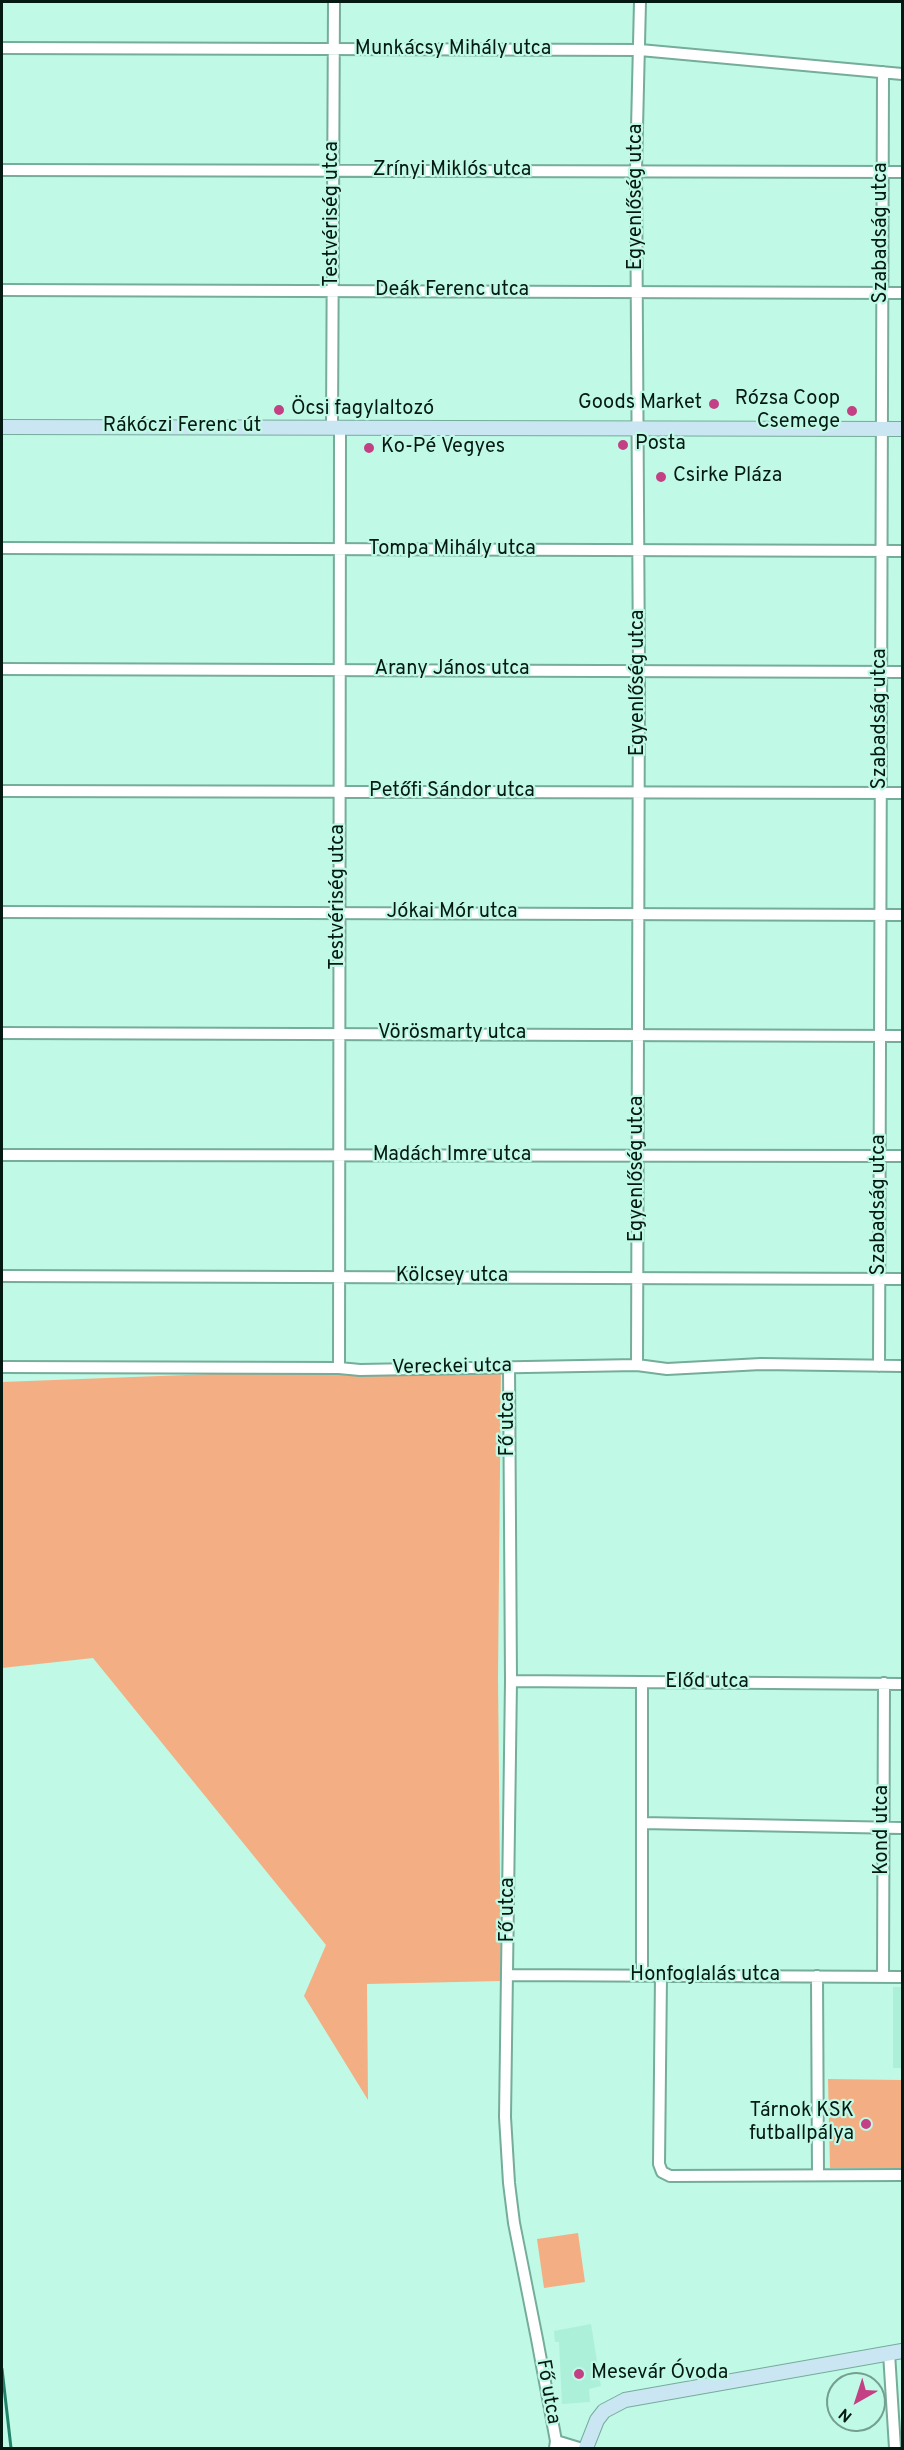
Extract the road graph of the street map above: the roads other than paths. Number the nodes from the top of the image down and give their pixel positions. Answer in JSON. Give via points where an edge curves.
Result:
{"nodes":[{"id":1,"x":334,"y":2,"type":"edge"},
{"id":2,"x":640,"y":2,"type":"edge"},
{"id":3,"x":2,"y":48,"type":"edge"},
{"id":4,"x":333,"y":49,"type":"junction"},
{"id":5,"x":640,"y":50,"type":"junction"},
{"id":6,"x":883,"y":72,"type":"junction"},
{"id":7,"x":903,"y":74,"type":"edge"},
{"id":8,"x":2,"y":170,"type":"edge"},
{"id":9,"x":636,"y":170,"type":"junction"},
{"id":10,"x":334,"y":171,"type":"junction"},
{"id":11,"x":881,"y":172,"type":"junction"},
{"id":12,"x":903,"y":172,"type":"edge"},
{"id":13,"x":2,"y":290,"type":"edge"},
{"id":14,"x":333,"y":291,"type":"junction"},
{"id":15,"x":637,"y":292,"type":"junction"},
{"id":16,"x":882,"y":293,"type":"junction"},
{"id":17,"x":903,"y":293,"type":"edge"},
{"id":18,"x":2,"y":427,"type":"edge"},
{"id":19,"x":336,"y":427,"type":"junction"},
{"id":20,"x":639,"y":427,"type":"junction"},
{"id":21,"x":882,"y":429,"type":"junction"},
{"id":22,"x":903,"y":429,"type":"edge"},
{"id":23,"x":2,"y":548,"type":"edge"},
{"id":24,"x":340,"y":549,"type":"junction"},
{"id":25,"x":638,"y":550,"type":"junction"},
{"id":26,"x":882,"y":551,"type":"junction"},
{"id":27,"x":903,"y":551,"type":"edge"},
{"id":28,"x":2,"y":669,"type":"edge"},
{"id":29,"x":340,"y":670,"type":"junction"},
{"id":30,"x":639,"y":671,"type":"junction"},
{"id":31,"x":882,"y":672,"type":"junction"},
{"id":32,"x":903,"y":672,"type":"edge"},
{"id":33,"x":2,"y":791,"type":"edge"},
{"id":34,"x":339,"y":792,"type":"junction"},
{"id":35,"x":638,"y":792,"type":"junction"},
{"id":36,"x":881,"y":793,"type":"junction"},
{"id":37,"x":903,"y":793,"type":"edge"},
{"id":38,"x":2,"y":912,"type":"edge"},
{"id":39,"x":339,"y":913,"type":"junction"},
{"id":40,"x":638,"y":914,"type":"junction"},
{"id":41,"x":880,"y":915,"type":"junction"},
{"id":42,"x":903,"y":915,"type":"edge"},
{"id":43,"x":2,"y":1033,"type":"edge"},
{"id":44,"x":339,"y":1034,"type":"junction"},
{"id":45,"x":638,"y":1035,"type":"junction"},
{"id":46,"x":880,"y":1036,"type":"junction"},
{"id":47,"x":903,"y":1036,"type":"edge"},
{"id":48,"x":2,"y":1155,"type":"edge"},
{"id":49,"x":339,"y":1156,"type":"junction"},
{"id":50,"x":637,"y":1156,"type":"junction"},
{"id":51,"x":880,"y":1156,"type":"junction"},
{"id":52,"x":903,"y":1156,"type":"edge"},
{"id":53,"x":2,"y":1276,"type":"edge"},
{"id":54,"x":338,"y":1277,"type":"junction"},
{"id":55,"x":638,"y":1278,"type":"junction"},
{"id":56,"x":880,"y":1279,"type":"junction"},
{"id":57,"x":903,"y":1279,"type":"edge"},
{"id":58,"x":637,"y":1365,"type":"junction"},
{"id":59,"x":509,"y":1366,"type":"junction"},
{"id":60,"x":879,"y":1366,"type":"junction"},
{"id":61,"x":903,"y":1366,"type":"edge"},
{"id":62,"x":2,"y":1367,"type":"edge"},
{"id":63,"x":339,"y":1368,"type":"junction"},
{"id":64,"x":511,"y":1681,"type":"junction"},
{"id":65,"x":642,"y":1683,"type":"junction"},
{"id":66,"x":884,"y":1683,"type":"junction"},
{"id":67,"x":903,"y":1684,"type":"edge"},
{"id":68,"x":642,"y":1823,"type":"junction"},
{"id":69,"x":882,"y":1828,"type":"junction"},
{"id":70,"x":903,"y":1828,"type":"edge"},
{"id":71,"x":508,"y":1975,"type":"junction"},
{"id":72,"x":642,"y":1976,"type":"junction"},
{"id":73,"x":661,"y":1976,"type":"junction"},
{"id":74,"x":817,"y":1976,"type":"junction"},
{"id":75,"x":883,"y":1977,"type":"junction"},
{"id":76,"x":903,"y":1977,"type":"edge"},
{"id":77,"x":818,"y":2175,"type":"junction"},
{"id":78,"x":903,"y":2175,"type":"edge"},
{"id":79,"x":896,"y":2352,"type":"edge"},
{"id":80,"x":555,"y":2445,"type":"edge"},
{"id":81,"x":579,"y":2448,"type":"edge"},
{"id":82,"x":586,"y":2448,"type":"edge"},
{"id":83,"x":895,"y":2448,"type":"edge"}],
"edges":[{"from":1,"to":4,"type":"street","name":"Testvériség utca"},
{"from":2,"to":5,"type":"street","name":"Egyenlőség utca"},
{"from":3,"to":4,"type":"street","name":"Munkácsy Mihály utca"},
{"from":4,"to":5,"type":"street","name":"Munkácsy Mihály utca"},
{"from":4,"to":10,"type":"street","name":"Testvériség utca"},
{"from":5,"to":6,"type":"street","name":"Munkácsy Mihály utca"},
{"from":5,"to":9,"type":"street","name":"Egyenlőség utca"},
{"from":6,"to":7,"type":"street","name":"Munkácsy Mihály utca"},
{"from":6,"to":11,"type":"street","name":"Szabadság utca"},
{"from":8,"to":10,"type":"street","name":"Zrínyi Miklós utca"},
{"from":9,"to":10,"type":"street","name":"Zrínyi Miklós utca"},
{"from":9,"to":11,"type":"street","name":"Zrínyi Miklós utca"},
{"from":9,"to":15,"type":"street","name":"Egyenlőség utca"},
{"from":10,"to":14,"type":"street","name":"Testvériség utca"},
{"from":11,"to":12,"type":"street","name":"Zrínyi Miklós utca"},
{"from":11,"to":16,"type":"street","name":"Szabadság utca"},
{"from":13,"to":14,"type":"street","name":"Deák Ferenc utca"},
{"from":14,"to":15,"type":"street","name":"Deák Ferenc utca"},
{"from":14,"to":19,"type":"street","name":"Testvériség utca"},
{"from":15,"to":16,"type":"street","name":"Deák Ferenc utca"},
{"from":15,"to":20,"type":"street","name":"Egyenlőség utca"},
{"from":16,"to":17,"type":"street","name":"Deák Ferenc utca"},
{"from":16,"to":21,"type":"street","name":"Szabadság utca"},
{"from":18,"to":19,"type":"street","name":"Rákóczi Ferenc út"},
{"from":19,"to":20,"type":"street","name":"Rákóczi Ferenc út"},
{"from":19,"to":24,"type":"street","name":"Testvériség utca"},
{"from":20,"to":21,"type":"street","name":"Rákóczi Ferenc út"},
{"from":20,"to":25,"type":"street","name":"Egyenlőség utca"},
{"from":21,"to":22,"type":"street","name":"Rákóczi Ferenc út"},
{"from":21,"to":26,"type":"street","name":"Szabadság utca"},
{"from":23,"to":24,"type":"street","name":"Tompa Mihály utca"},
{"from":24,"to":25,"type":"street","name":"Tompa Mihály utca"},
{"from":24,"to":29,"type":"street","name":"Testvériség utca"},
{"from":25,"to":26,"type":"street","name":"Tompa Mihály utca"},
{"from":25,"to":30,"type":"street","name":"Egyenlőség utca"},
{"from":26,"to":27,"type":"street","name":"Tompa Mihály utca"},
{"from":26,"to":31,"type":"street","name":"Szabadság utca"},
{"from":28,"to":29,"type":"street","name":"Arany János utca"},
{"from":29,"to":30,"type":"street","name":"Arany János utca"},
{"from":29,"to":34,"type":"street","name":"Testvériség utca"},
{"from":30,"to":31,"type":"street","name":"Arany János utca"},
{"from":30,"to":35,"type":"street","name":"Egyenlőség utca"},
{"from":31,"to":32,"type":"street","name":"Arany János utca"},
{"from":31,"to":36,"type":"street","name":"Szabadság utca"},
{"from":33,"to":34,"type":"street","name":"Petőfi Sándor utca"},
{"from":34,"to":35,"type":"street","name":"Petőfi Sándor utca"},
{"from":34,"to":39,"type":"street","name":"Testvériség utca"},
{"from":35,"to":36,"type":"street","name":"Petőfi Sándor utca"},
{"from":35,"to":40,"type":"street","name":"Egyenlőség utca"},
{"from":36,"to":37,"type":"street","name":"Petőfi Sándor utca"},
{"from":36,"to":41,"type":"street","name":"Szabadság utca"},
{"from":38,"to":39,"type":"street","name":"Jókai Mór utca"},
{"from":39,"to":40,"type":"street","name":"Jókai Mór utca"},
{"from":39,"to":44,"type":"street","name":"Testvériség utca"},
{"from":40,"to":41,"type":"street","name":"Jókai Mór utca"},
{"from":40,"to":45,"type":"street","name":"Egyenlőség utca"},
{"from":41,"to":42,"type":"street","name":"Jókai Mór utca"},
{"from":41,"to":46,"type":"street","name":"Szabadság utca"},
{"from":43,"to":44,"type":"street","name":"Vörösmarty utca"},
{"from":44,"to":45,"type":"street","name":"Vörösmarty utca"},
{"from":44,"to":49,"type":"street","name":"Testvériség utca"},
{"from":45,"to":46,"type":"street","name":"Vörösmarty utca"},
{"from":45,"to":50,"type":"street","name":"Egyenlőség utca"},
{"from":46,"to":47,"type":"street","name":"Vörösmarty utca"},
{"from":46,"to":51,"type":"street","name":"Szabadság utca"},
{"from":48,"to":49,"type":"street","name":"Madách Imre utca"},
{"from":49,"to":50,"type":"street","name":"Madách Imre utca"},
{"from":49,"to":54,"type":"street","name":"Testvériség utca"},
{"from":50,"to":51,"type":"street","name":"Madách Imre utca"},
{"from":50,"to":55,"type":"street","name":"Egyenlőség utca"},
{"from":51,"to":52,"type":"street","name":"Madách Imre utca"},
{"from":51,"to":56,"type":"street","name":"Szabadság utca"},
{"from":53,"to":54,"type":"street","name":"Kölcsey utca"},
{"from":54,"to":55,"type":"street","name":"Kölcsey utca"},
{"from":54,"to":63,"type":"street","name":"Testvériség utca"},
{"from":55,"to":56,"type":"street","name":"Kölcsey utca"},
{"from":55,"to":58,"type":"street","name":"Egyenlőség utca"},
{"from":56,"to":57,"type":"street","name":"Kölcsey utca"},
{"from":56,"to":60,"type":"street","name":"Szabadság utca"},
{"from":58,"to":59,"type":"street","name":"Vereckei utca"},
{"from":58,"to":60,"type":"street","name":"Vereckei utca","via":[[667,1369],[761,1364]]},
{"from":59,"to":63,"type":"street","name":"Vereckei utca"},
{"from":59,"to":64,"type":"street","name":"Fő utca"},
{"from":60,"to":61,"type":"street","name":"Vereckei utca"},
{"from":62,"to":63,"type":"street","name":"Vereckei utca"},
{"from":64,"to":65,"type":"street","name":"Előd utca"},
{"from":64,"to":71,"type":"street","name":"Fő utca"},
{"from":65,"to":66,"type":"street","name":"Előd utca"},
{"from":65,"to":68,"type":"street"},
{"from":66,"to":67,"type":"street","name":"Előd utca"},
{"from":66,"to":69,"type":"street","name":"Kond utca"},
{"from":68,"to":69,"type":"street"},
{"from":68,"to":72,"type":"street"},
{"from":69,"to":70,"type":"street"},
{"from":69,"to":75,"type":"street","name":"Kond utca"},
{"from":71,"to":72,"type":"street","name":"Honfoglalás utca"},
{"from":71,"to":80,"type":"street","name":"Fő utca","via":[[508,2183]]},
{"from":72,"to":73,"type":"street","name":"Honfoglalás utca"},
{"from":73,"to":74,"type":"street","name":"Honfoglalás utca"},
{"from":73,"to":77,"type":"street","via":[[662,2172],[670,2176]]},
{"from":74,"to":75,"type":"street","name":"Honfoglalás utca"},
{"from":74,"to":77,"type":"street"},
{"from":75,"to":76,"type":"street","name":"Honfoglalás utca"},
{"from":77,"to":78,"type":"street"},
{"from":79,"to":82,"type":"street","via":[[625,2400],[604,2411]]},
{"from":79,"to":83,"type":"street"},
{"from":80,"to":81,"type":"street"}]}
